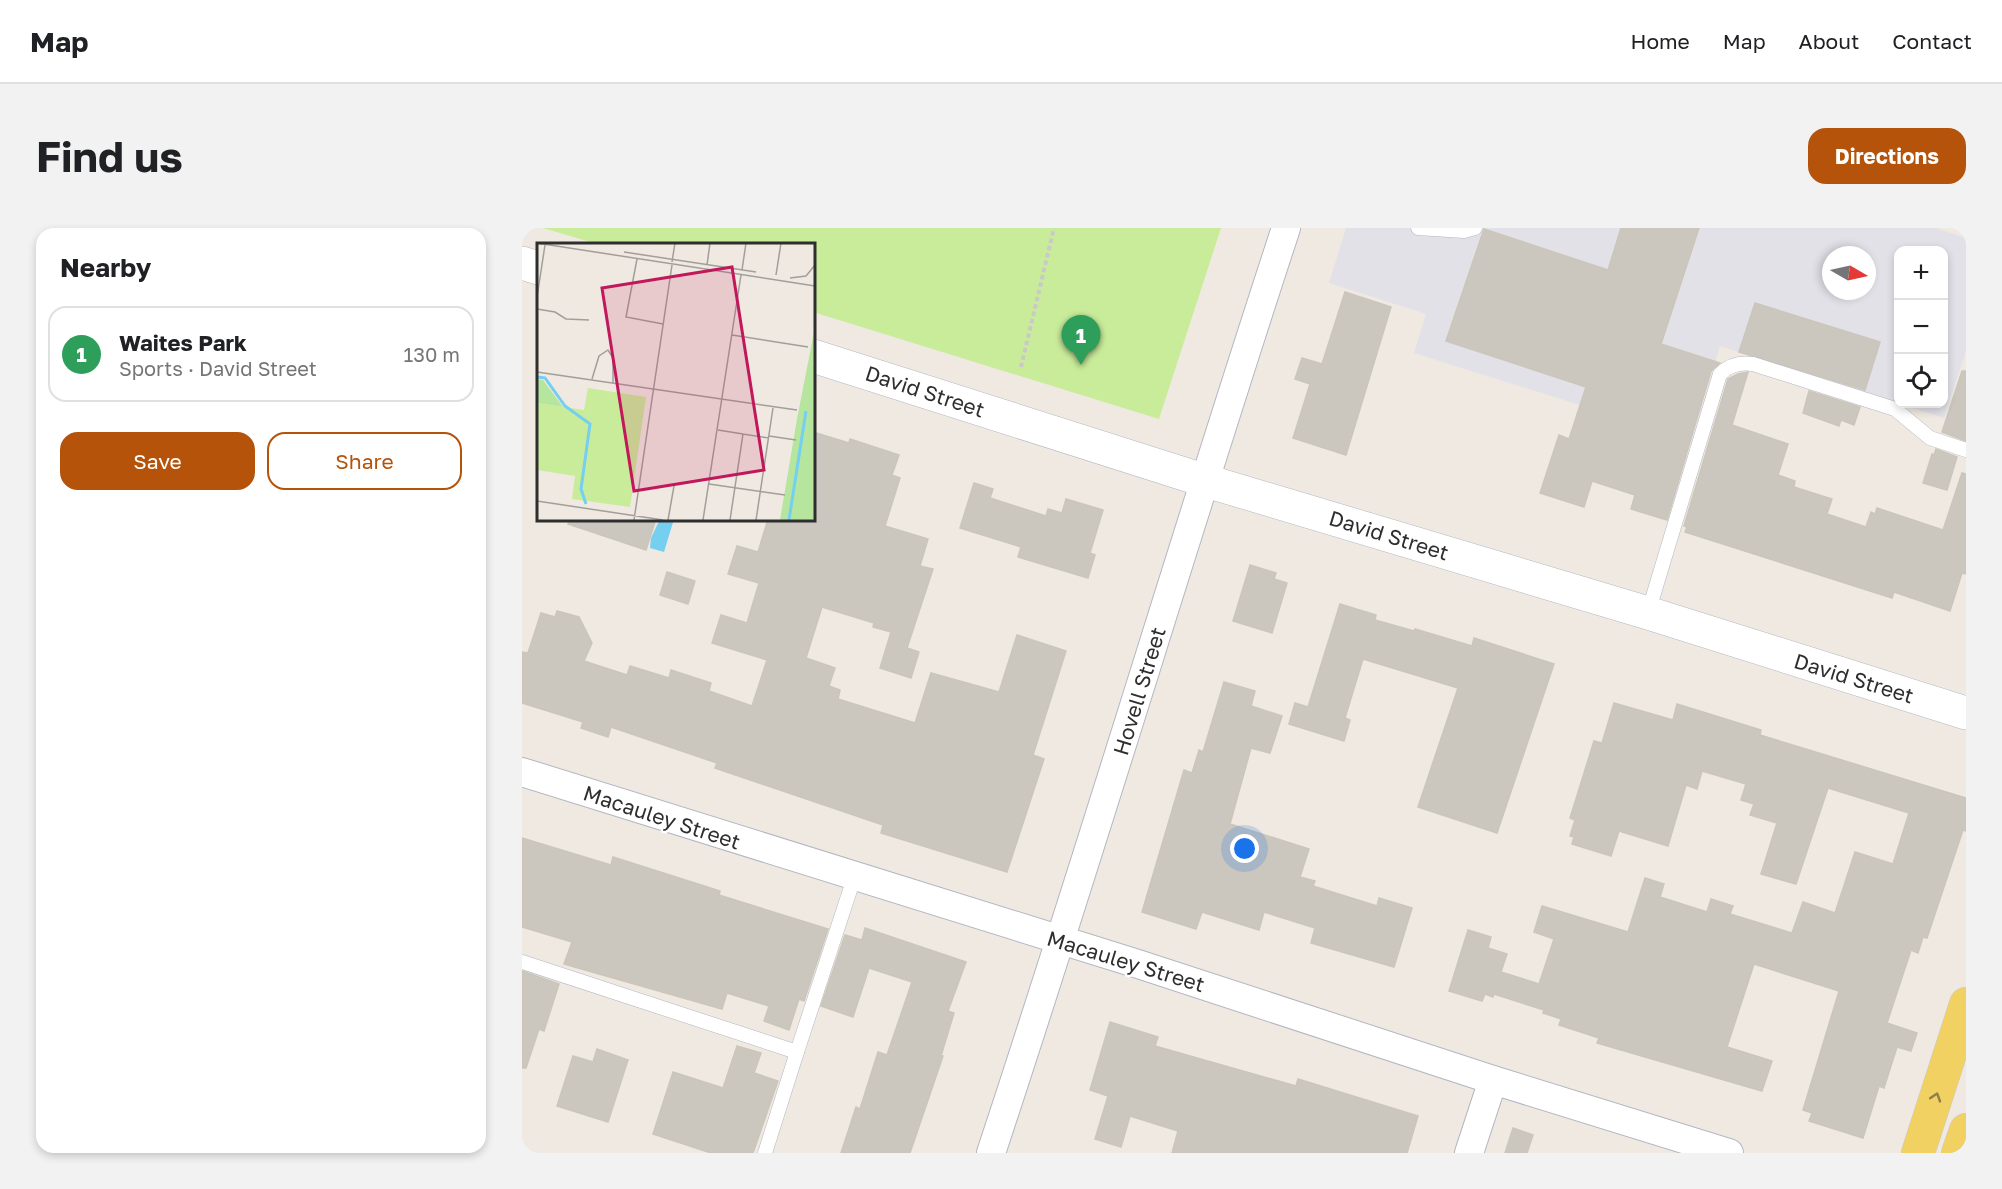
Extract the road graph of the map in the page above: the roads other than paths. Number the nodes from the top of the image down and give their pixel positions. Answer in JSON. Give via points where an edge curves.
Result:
{"nodes":[{"id":1,"x":1286,"y":228,"type":"edge"},
{"id":2,"x":1418,"y":228,"type":"edge"},
{"id":3,"x":1475,"y":228,"type":"edge"},
{"id":4,"x":522,"y":263,"type":"edge"},
{"id":5,"x":537,"y":268,"type":"edge"},
{"id":6,"x":814,"y":356,"type":"edge"},
{"id":7,"x":1966,"y":450,"type":"edge"},
{"id":8,"x":1203,"y":480,"type":"junction"},
{"id":9,"x":1648,"y":613,"type":"junction"},
{"id":10,"x":1966,"y":713,"type":"edge"},
{"id":11,"x":522,"y":772,"type":"edge"},
{"id":12,"x":854,"y":878,"type":"junction"},
{"id":13,"x":1062,"y":941,"type":"junction"},
{"id":14,"x":522,"y":962,"type":"edge"},
{"id":15,"x":1966,"y":1004,"type":"edge"},
{"id":16,"x":797,"y":1052,"type":"junction"},
{"id":17,"x":1493,"y":1080,"type":"junction"},
{"id":18,"x":1966,"y":1130,"type":"edge"},
{"id":19,"x":765,"y":1153,"type":"edge"},
{"id":20,"x":991,"y":1153,"type":"edge"},
{"id":21,"x":1469,"y":1153,"type":"edge"},
{"id":22,"x":1729,"y":1153,"type":"edge"},
{"id":23,"x":1918,"y":1153,"type":"edge"},
{"id":24,"x":1958,"y":1153,"type":"edge"}],
"edges":[{"from":1,"to":8,"type":"street","name":"Hovell Street"},
{"from":2,"to":3,"type":"lane"},
{"from":4,"to":5,"type":"street"},
{"from":6,"to":8,"type":"street","name":"David Street"},
{"from":7,"to":9,"type":"lane","via":[[1930,438],[1887,406],[1753,364],[1725,369],[1720,374]]},
{"from":8,"to":9,"type":"street","name":"David Street"},
{"from":8,"to":13,"type":"street","name":"Hovell Street"},
{"from":9,"to":10,"type":"street","name":"David Street"},
{"from":11,"to":12,"type":"street","name":"Macauley Street"},
{"from":12,"to":13,"type":"street","name":"Macauley Street"},
{"from":12,"to":16,"type":"lane"},
{"from":13,"to":17,"type":"street","name":"Macauley Street"},
{"from":13,"to":20,"type":"street","name":"Hovell Street"},
{"from":14,"to":16,"type":"lane"},
{"from":23,"to":15,"type":"main road","one_way":true},
{"from":16,"to":19,"type":"lane"},
{"from":17,"to":21,"type":"street"},
{"from":17,"to":22,"type":"street","name":"Macauley Street"},
{"from":18,"to":24,"type":"main road"}]}
